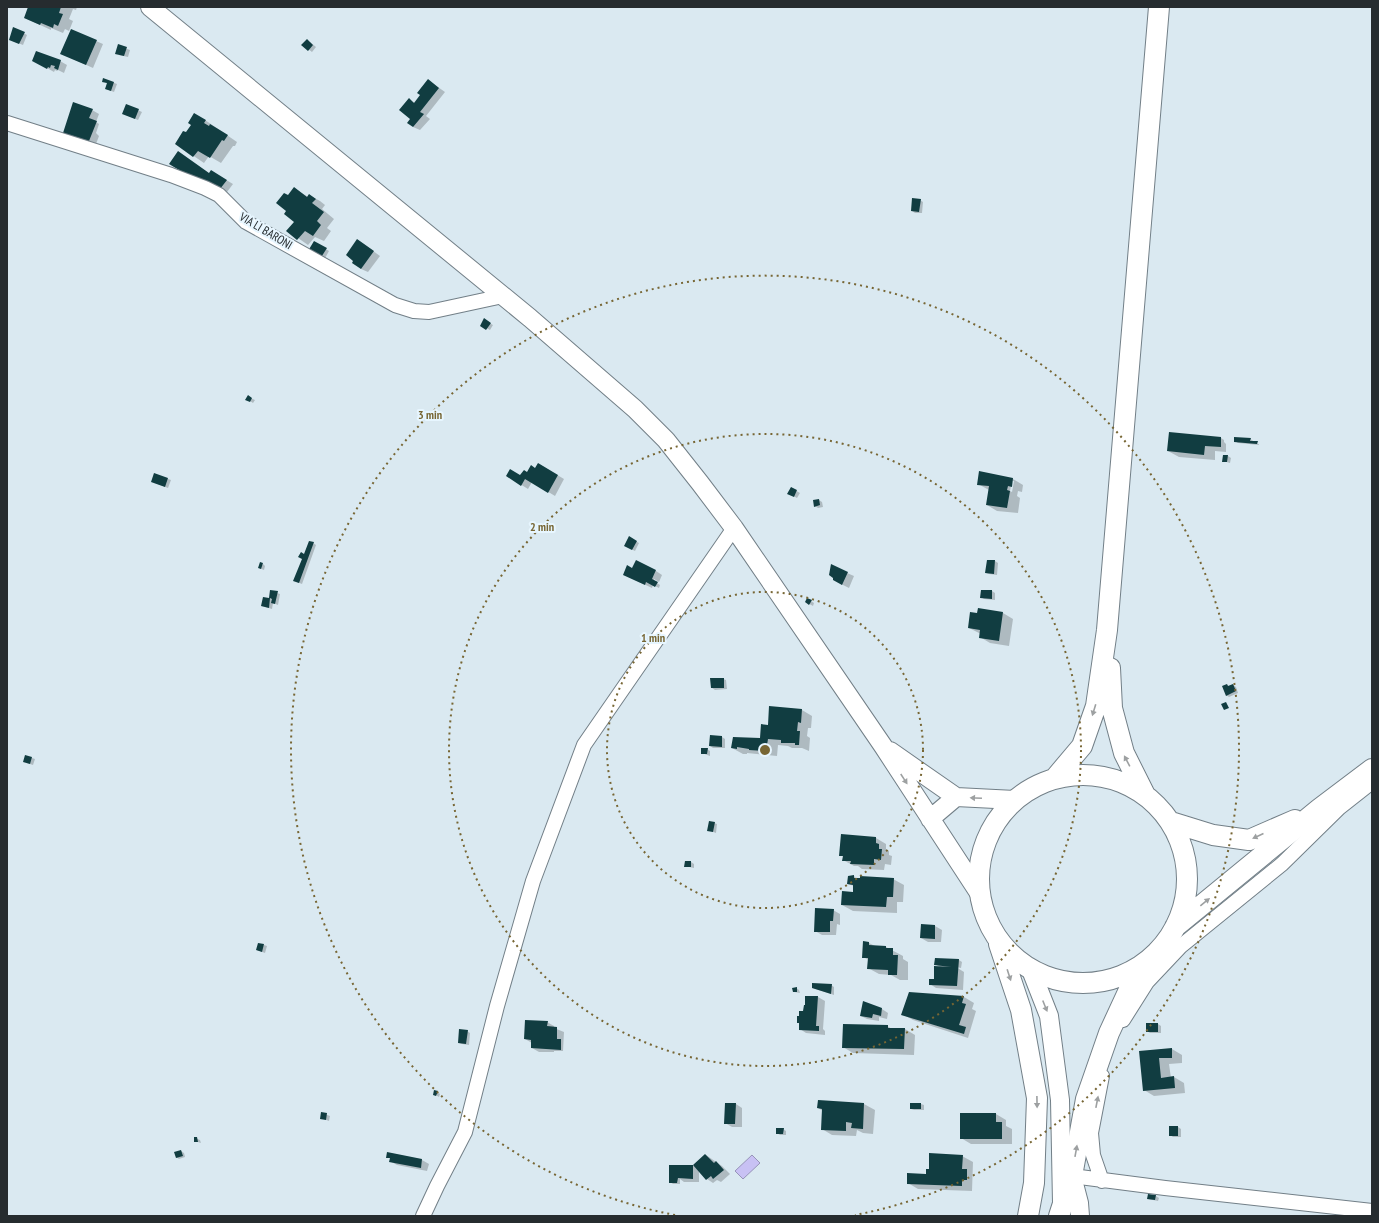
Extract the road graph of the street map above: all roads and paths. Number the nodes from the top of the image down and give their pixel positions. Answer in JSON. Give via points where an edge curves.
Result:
{"nodes":[{"id":1,"x":150,"y":7,"type":"edge"},
{"id":2,"x":1159,"y":7,"type":"edge"},
{"id":3,"x":7,"y":123,"type":"edge"},
{"id":4,"x":503,"y":296,"type":"junction"},
{"id":5,"x":734,"y":528,"type":"junction"},
{"id":6,"x":1107,"y":630,"type":"junction"},
{"id":7,"x":883,"y":746,"type":"junction"},
{"id":8,"x":1372,"y":769,"type":"edge"},
{"id":9,"x":1056,"y":778,"type":"junction"},
{"id":10,"x":1372,"y":782,"type":"edge"},
{"id":11,"x":1146,"y":795,"type":"junction"},
{"id":12,"x":956,"y":797,"type":"junction"},
{"id":13,"x":1015,"y":800,"type":"junction"},
{"id":14,"x":1319,"y":809,"type":"junction"},
{"id":15,"x":930,"y":819,"type":"junction"},
{"id":16,"x":1171,"y":822,"type":"junction"},
{"id":17,"x":980,"y":893,"type":"junction"},
{"id":18,"x":1175,"y":926,"type":"junction"},
{"id":19,"x":997,"y":938,"type":"junction"},
{"id":20,"x":1140,"y":966,"type":"junction"},
{"id":21,"x":1031,"y":970,"type":"junction"},
{"id":22,"x":1110,"y":1033,"type":"junction"},
{"id":23,"x":1072,"y":1176,"type":"junction"},
{"id":24,"x":1102,"y":1181,"type":"junction"},
{"id":25,"x":1372,"y":1211,"type":"edge"},
{"id":26,"x":1066,"y":1214,"type":"edge"},
{"id":27,"x":423,"y":1216,"type":"edge"},
{"id":28,"x":1028,"y":1216,"type":"edge"}],
"edges":[{"from":1,"to":4,"type":"street"},
{"from":2,"to":6,"type":"main road"},
{"from":3,"to":4,"type":"street","name":"VIA LI BARONI","via":[[205,188],[218,195],[246,222],[395,305],[414,311],[429,312]]},
{"from":4,"to":5,"type":"street","via":[[636,408],[666,440]]},
{"from":5,"to":7,"type":"street"},
{"from":5,"to":27,"type":"street","via":[[584,745],[533,881],[497,1006],[465,1132]]},
{"from":6,"to":9,"type":"main road","one_way":true,"via":[[1096,706],[1082,746]]},
{"from":11,"to":6,"type":"main road","one_way":true,"via":[[1124,753],[1112,708]]},
{"from":7,"to":12,"type":"street"},
{"from":7,"to":15,"type":"street","one_way":true},
{"from":8,"to":14,"type":"main road"},
{"from":9,"to":11,"type":"main road","via":[[1087,774],[1118,780]]},
{"from":9,"to":13,"type":"main road","via":[[1034,787]]},
{"from":10,"to":22,"type":"street","via":[[1339,808],[1282,864],[1181,946],[1147,982],[1124,1018]]},
{"from":11,"to":16,"type":"main road"},
{"from":13,"to":12,"type":"street","one_way":true},
{"from":12,"to":15,"type":"street"},
{"from":13,"to":17,"type":"main road","via":[[993,826],[981,859]]},
{"from":14,"to":16,"type":"main road","one_way":true,"via":[[1249,840],[1213,836]]},
{"from":18,"to":14,"type":"main road","one_way":true},
{"from":15,"to":17,"type":"street"},
{"from":16,"to":18,"type":"main road","via":[[1184,856],[1186,885]]},
{"from":17,"to":19,"type":"main road","via":[[986,917]]},
{"from":18,"to":20,"type":"main road","via":[[1160,948]]},
{"from":19,"to":21,"type":"main road","via":[[1012,956]]},
{"from":19,"to":28,"type":"main road","one_way":true,"via":[[1021,1010],[1037,1098],[1034,1183]]},
{"from":20,"to":21,"type":"main road","via":[[1114,978],[1086,983],[1058,980]]},
{"from":20,"to":22,"type":"main road"},
{"from":21,"to":26,"type":"street","one_way":true,"via":[[1049,1016],[1060,1100]]},
{"from":23,"to":22,"type":"main road","one_way":true,"via":[[1086,1099]]},
{"from":24,"to":22,"type":"street","one_way":true,"via":[[1093,1155],[1091,1134],[1102,1077],[1109,1056]]},
{"from":23,"to":24,"type":"street"},
{"from":23,"to":26,"type":"main road"},
{"from":24,"to":25,"type":"street"}]}
